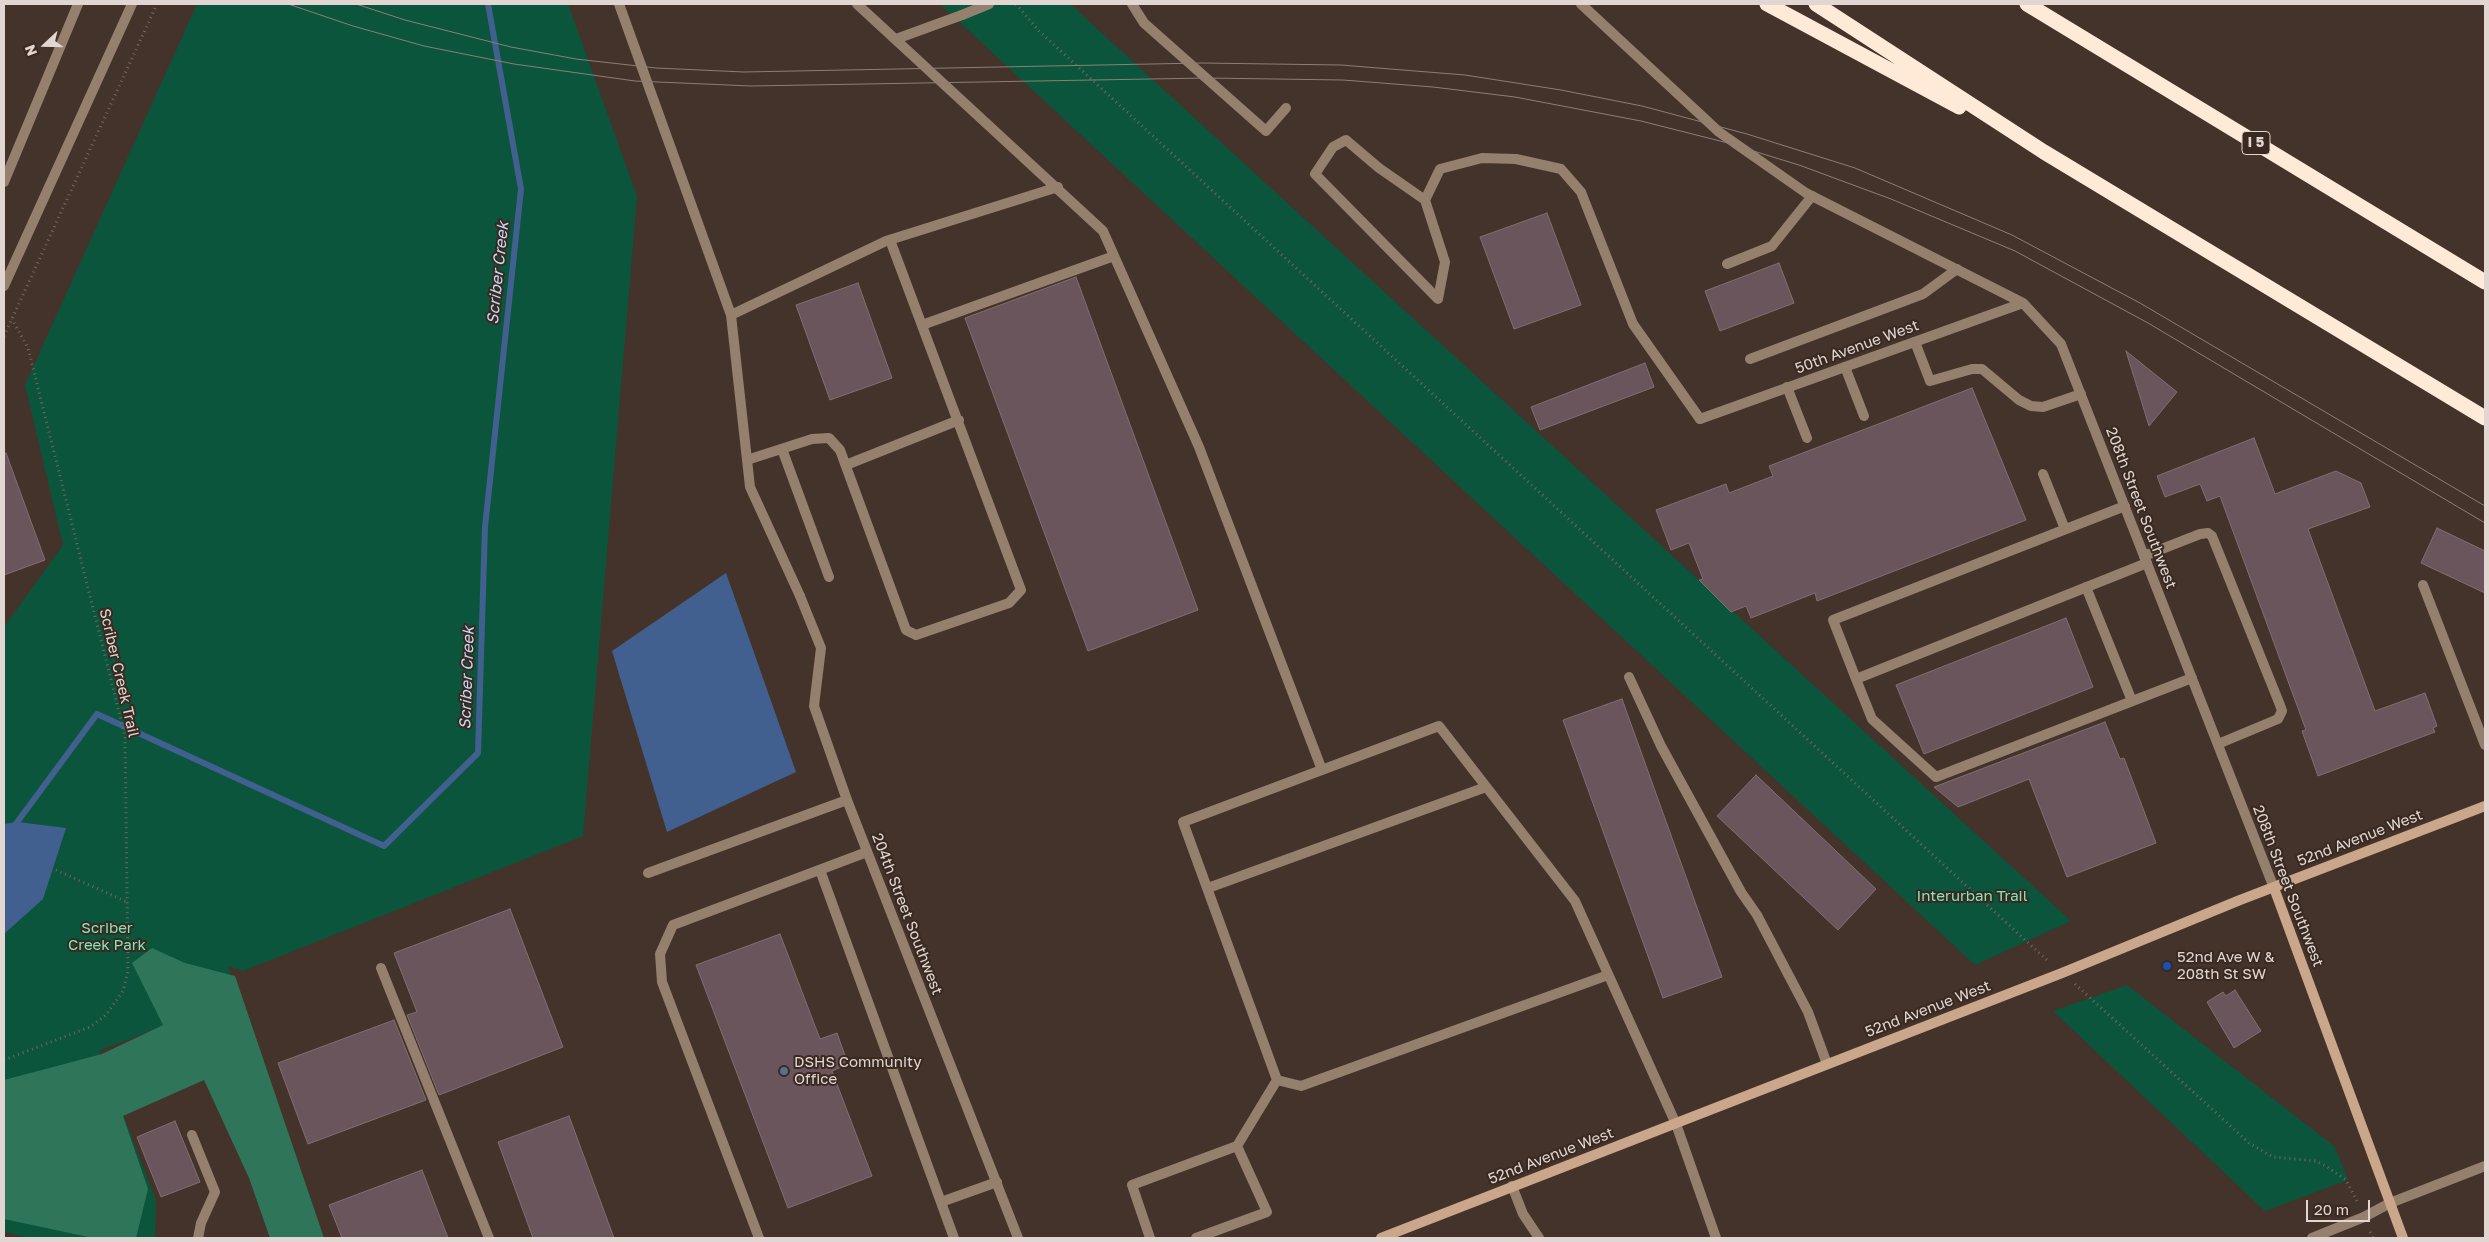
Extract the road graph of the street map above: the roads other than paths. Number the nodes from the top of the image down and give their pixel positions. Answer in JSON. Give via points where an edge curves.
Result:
{"nodes":[{"id":1,"x":78,"y":4,"type":"edge"},
{"id":2,"x":132,"y":4,"type":"edge"},
{"id":3,"x":619,"y":4,"type":"edge"},
{"id":4,"x":858,"y":4,"type":"edge"},
{"id":5,"x":989,"y":4,"type":"edge"},
{"id":6,"x":1132,"y":4,"type":"edge"},
{"id":7,"x":1581,"y":4,"type":"edge"},
{"id":8,"x":1767,"y":4,"type":"edge"},
{"id":9,"x":1816,"y":4,"type":"edge"},
{"id":10,"x":2027,"y":4,"type":"edge"},
{"id":11,"x":896,"y":39,"type":"junction"},
{"id":12,"x":1286,"y":108,"type":"dead end"},
{"id":13,"x":2044,"y":152,"type":"junction"},
{"id":14,"x":4,"y":182,"type":"edge"},
{"id":15,"x":1058,"y":187,"type":"junction"},
{"id":16,"x":1812,"y":196,"type":"junction"},
{"id":17,"x":1425,"y":200,"type":"junction"},
{"id":18,"x":890,"y":240,"type":"junction"},
{"id":19,"x":1114,"y":256,"type":"junction"},
{"id":20,"x":1727,"y":264,"type":"dead end"},
{"id":21,"x":1957,"y":270,"type":"junction"},
{"id":22,"x":2485,"y":282,"type":"edge"},
{"id":23,"x":4,"y":286,"type":"edge"},
{"id":24,"x":2023,"y":303,"type":"junction"},
{"id":25,"x":731,"y":315,"type":"junction"},
{"id":26,"x":922,"y":324,"type":"junction"},
{"id":27,"x":1914,"y":342,"type":"junction"},
{"id":28,"x":1750,"y":359,"type":"dead end"},
{"id":29,"x":1845,"y":367,"type":"junction"},
{"id":30,"x":1787,"y":388,"type":"junction"},
{"id":31,"x":2081,"y":394,"type":"junction"},
{"id":32,"x":1864,"y":416,"type":"dead end"},
{"id":33,"x":2485,"y":418,"type":"edge"},
{"id":34,"x":959,"y":420,"type":"junction"},
{"id":35,"x":1807,"y":438,"type":"dead end"},
{"id":36,"x":782,"y":449,"type":"junction"},
{"id":37,"x":747,"y":460,"type":"junction"},
{"id":38,"x":846,"y":465,"type":"junction"},
{"id":39,"x":2043,"y":474,"type":"dead end"},
{"id":40,"x":2125,"y":506,"type":"junction"},
{"id":41,"x":2065,"y":529,"type":"junction"},
{"id":42,"x":2145,"y":559,"type":"junction"},
{"id":43,"x":829,"y":577,"type":"dead end"},
{"id":44,"x":2423,"y":585,"type":"dead end"},
{"id":45,"x":2086,"y":587,"type":"junction"},
{"id":46,"x":1629,"y":677,"type":"dead end"},
{"id":47,"x":2192,"y":678,"type":"junction"},
{"id":48,"x":1856,"y":679,"type":"junction"},
{"id":49,"x":2132,"y":701,"type":"junction"},
{"id":50,"x":2218,"y":744,"type":"junction"},
{"id":51,"x":2485,"y":745,"type":"edge"},
{"id":52,"x":1322,"y":770,"type":"junction"},
{"id":53,"x":1486,"y":787,"type":"junction"},
{"id":54,"x":847,"y":800,"type":"junction"},
{"id":55,"x":2485,"y":806,"type":"edge"},
{"id":56,"x":867,"y":852,"type":"junction"},
{"id":57,"x":820,"y":870,"type":"junction"},
{"id":58,"x":648,"y":873,"type":"dead end"},
{"id":59,"x":1208,"y":888,"type":"junction"},
{"id":60,"x":2274,"y":888,"type":"junction"},
{"id":61,"x":381,"y":968,"type":"dead end"},
{"id":62,"x":1608,"y":975,"type":"junction"},
{"id":63,"x":1827,"y":1064,"type":"junction"},
{"id":64,"x":1277,"y":1080,"type":"junction"},
{"id":65,"x":1676,"y":1124,"type":"junction"},
{"id":66,"x":192,"y":1136,"type":"dead end"},
{"id":67,"x":1237,"y":1146,"type":"junction"},
{"id":68,"x":2485,"y":1166,"type":"edge"},
{"id":69,"x":996,"y":1182,"type":"junction"},
{"id":70,"x":1512,"y":1186,"type":"junction"},
{"id":71,"x":941,"y":1202,"type":"junction"},
{"id":72,"x":2390,"y":1203,"type":"junction"},
{"id":73,"x":198,"y":1238,"type":"edge"},
{"id":74,"x":489,"y":1238,"type":"edge"},
{"id":75,"x":759,"y":1238,"type":"edge"},
{"id":76,"x":954,"y":1238,"type":"edge"},
{"id":77,"x":1018,"y":1238,"type":"edge"},
{"id":78,"x":1150,"y":1238,"type":"edge"},
{"id":79,"x":1196,"y":1238,"type":"edge"},
{"id":80,"x":1381,"y":1238,"type":"edge"},
{"id":81,"x":1539,"y":1238,"type":"edge"},
{"id":82,"x":1716,"y":1238,"type":"edge"},
{"id":83,"x":2312,"y":1238,"type":"edge"},
{"id":84,"x":2403,"y":1238,"type":"edge"}],
"edges":[{"from":1,"to":14,"type":"street"},
{"from":2,"to":23,"type":"street"},
{"from":3,"to":25,"type":"street","name":"204th Street Southwest"},
{"from":4,"to":11,"type":"street"},
{"from":5,"to":11,"type":"street"},
{"from":6,"to":12,"type":"street","via":[[1144,23],[1266,131]]},
{"from":7,"to":16,"type":"street","name":"208th Street Southwest","via":[[1719,132]]},
{"from":8,"to":13,"type":"highway"},
{"from":9,"to":13,"type":"highway"},
{"from":10,"to":22,"type":"highway","number":"I 5"},
{"from":11,"to":15,"type":"street"},
{"from":13,"to":33,"type":"highway"},
{"from":15,"to":18,"type":"street"},
{"from":15,"to":19,"type":"street","via":[[1103,231]]},
{"from":16,"to":20,"type":"street","via":[[1772,246]]},
{"from":16,"to":21,"type":"street","name":"208th Street Southwest"},
{"from":17,"to":17,"type":"street","via":[[1445,262],[1438,299],[1315,174],[1333,147],[1346,140]]},
{"from":17,"to":30,"type":"street","name":"50th Avenue West","via":[[1440,169],[1462,162],[1482,158],[1516,158],[1561,169],[1582,192],[1633,324],[1700,419]]},
{"from":18,"to":25,"type":"street"},
{"from":18,"to":26,"type":"street"},
{"from":19,"to":26,"type":"street"},
{"from":19,"to":52,"type":"street","via":[[1199,447]]},
{"from":21,"to":24,"type":"street","name":"208th Street Southwest"},
{"from":21,"to":28,"type":"street","via":[[1923,294]]},
{"from":24,"to":27,"type":"street","name":"50th Avenue West"},
{"from":24,"to":31,"type":"street","name":"208th Street Southwest","via":[[2061,344]]},
{"from":25,"to":37,"type":"street","name":"204th Street Southwest"},
{"from":26,"to":34,"type":"street"},
{"from":27,"to":29,"type":"street","name":"50th Avenue West"},
{"from":27,"to":31,"type":"street","via":[[1930,381],[1972,368],[1982,370],[2019,400],[2037,407]]},
{"from":29,"to":30,"type":"street","name":"50th Avenue West"},
{"from":29,"to":32,"type":"street"},
{"from":30,"to":35,"type":"street"},
{"from":31,"to":40,"type":"street","name":"208th Street Southwest"},
{"from":34,"to":38,"type":"street"},
{"from":34,"to":38,"type":"street","via":[[1021,590],[1009,603],[916,635],[906,630]]},
{"from":36,"to":37,"type":"street"},
{"from":36,"to":38,"type":"street","via":[[812,439],[829,438],[840,450]]},
{"from":36,"to":43,"type":"street"},
{"from":37,"to":54,"type":"street","name":"204th Street Southwest","via":[[750,488],[821,648],[814,706]]},
{"from":39,"to":41,"type":"street"},
{"from":40,"to":41,"type":"street"},
{"from":40,"to":42,"type":"street","name":"208th Street Southwest"},
{"from":41,"to":48,"type":"street","via":[[1833,620]]},
{"from":42,"to":45,"type":"street"},
{"from":42,"to":47,"type":"street","name":"208th Street Southwest"},
{"from":42,"to":50,"type":"street","via":[[2200,534],[2212,536],[2280,705],[2282,711],[2278,719]]},
{"from":44,"to":51,"type":"street"},
{"from":45,"to":48,"type":"street"},
{"from":45,"to":49,"type":"street"},
{"from":46,"to":63,"type":"street","via":[[1661,746],[1808,1012]]},
{"from":47,"to":49,"type":"street"},
{"from":47,"to":50,"type":"street","name":"208th Street Southwest"},
{"from":48,"to":49,"type":"street","via":[[1872,719],[1936,777]]},
{"from":50,"to":60,"type":"street","name":"208th Street Southwest"},
{"from":52,"to":53,"type":"street","via":[[1438,726]]},
{"from":52,"to":59,"type":"street","via":[[1183,822]]},
{"from":53,"to":59,"type":"street"},
{"from":53,"to":62,"type":"street","via":[[1575,901]]},
{"from":54,"to":56,"type":"street","name":"204th Street Southwest"},
{"from":54,"to":58,"type":"street"},
{"from":55,"to":60,"type":"street","name":"52nd Avenue West"},
{"from":56,"to":57,"type":"street"},
{"from":56,"to":69,"type":"street","name":"204th Street Southwest"},
{"from":57,"to":71,"type":"street"},
{"from":57,"to":75,"type":"street","via":[[673,925],[660,954],[662,982]]},
{"from":59,"to":64,"type":"street"},
{"from":60,"to":63,"type":"street","name":"52nd Avenue West"},
{"from":60,"to":72,"type":"street","name":"208th Street Southwest"},
{"from":61,"to":74,"type":"street"},
{"from":62,"to":64,"type":"street","via":[[1300,1086]]},
{"from":62,"to":65,"type":"street"},
{"from":63,"to":65,"type":"street","name":"52nd Avenue West"},
{"from":64,"to":67,"type":"street"},
{"from":65,"to":70,"type":"street","name":"52nd Avenue West"},
{"from":65,"to":82,"type":"street"},
{"from":66,"to":73,"type":"street","via":[[215,1192]]},
{"from":67,"to":78,"type":"street","via":[[1132,1185]]},
{"from":67,"to":79,"type":"street","via":[[1267,1212]]},
{"from":68,"to":72,"type":"street"},
{"from":69,"to":71,"type":"street"},
{"from":69,"to":77,"type":"street","name":"204th Street Southwest"},
{"from":70,"to":80,"type":"street","name":"52nd Avenue West"},
{"from":70,"to":81,"type":"street","via":[[1523,1214]]},
{"from":71,"to":76,"type":"street"},
{"from":72,"to":83,"type":"street"},
{"from":72,"to":84,"type":"street","name":"208th Street Southwest"}]}
